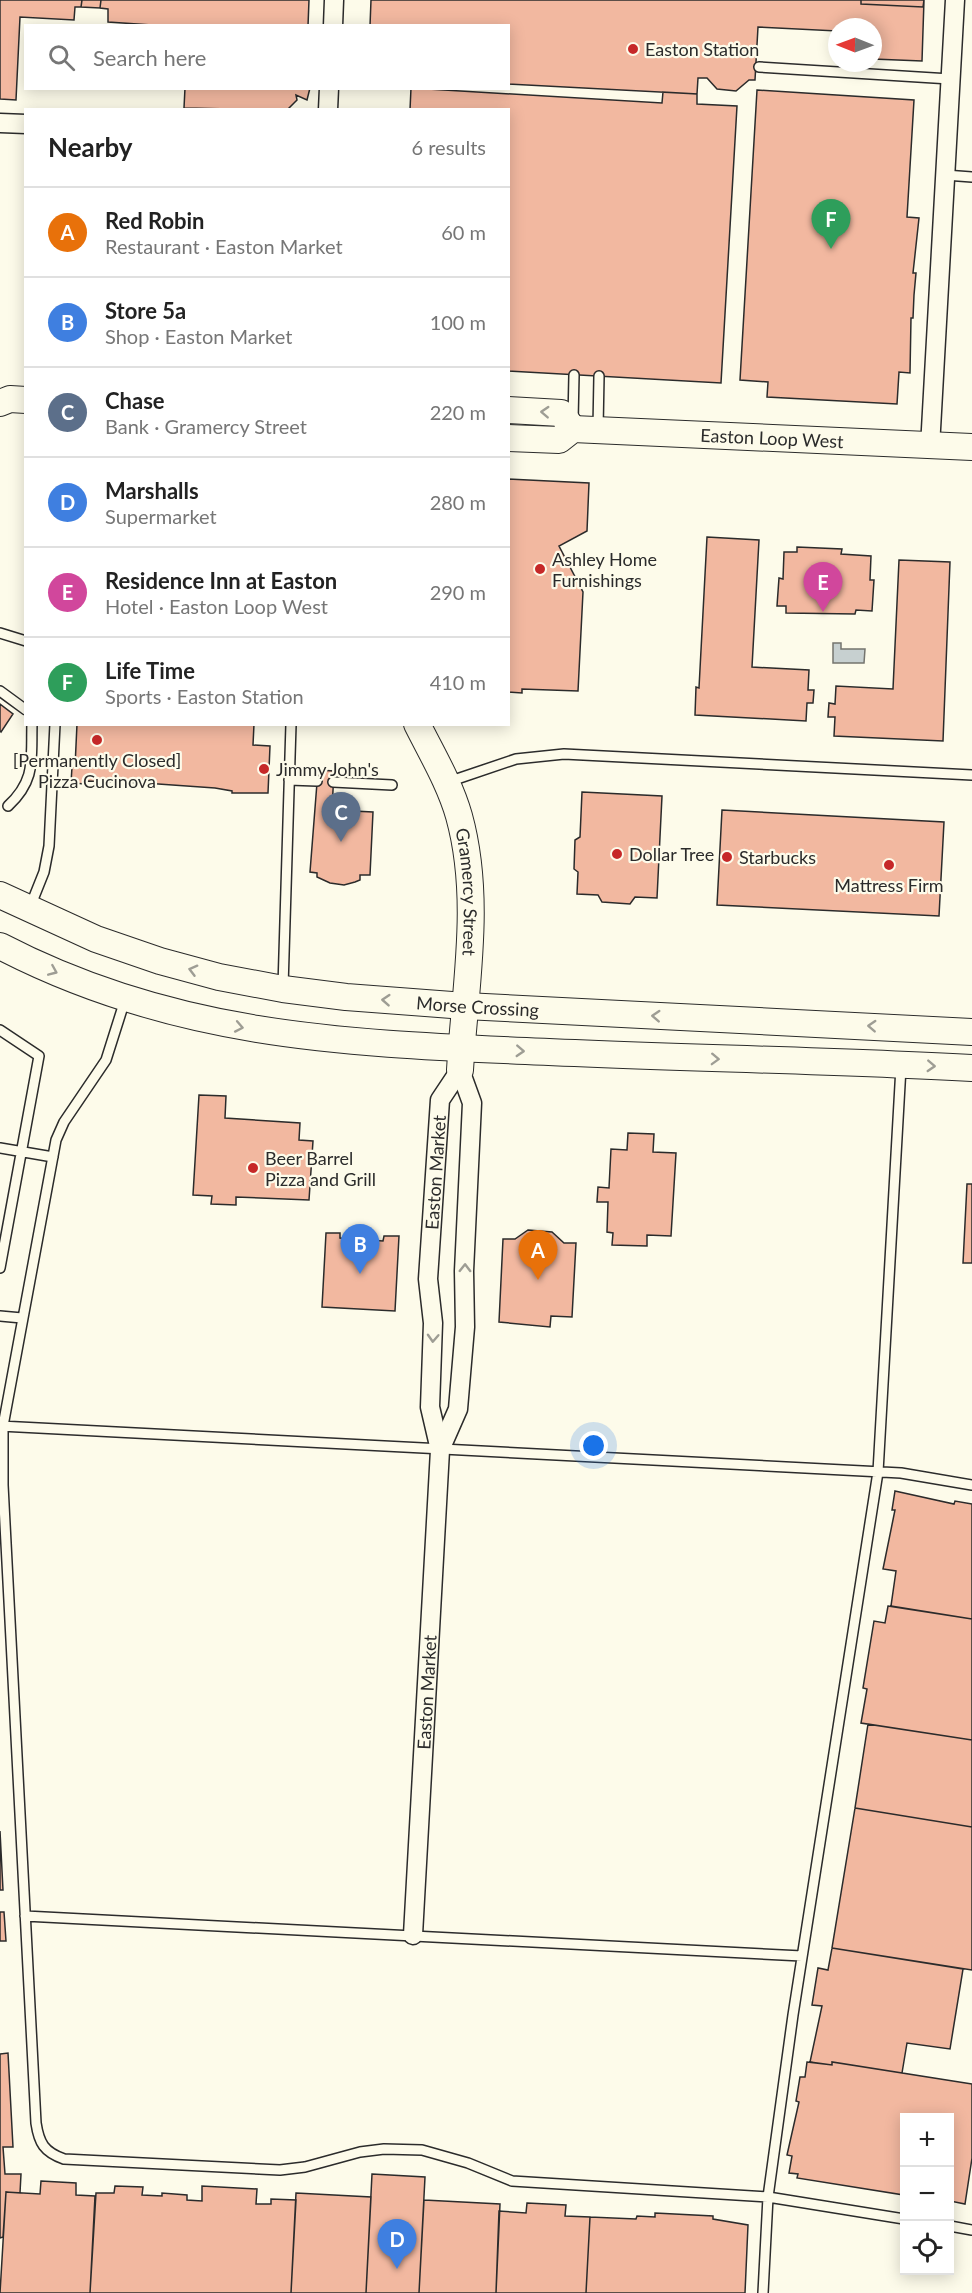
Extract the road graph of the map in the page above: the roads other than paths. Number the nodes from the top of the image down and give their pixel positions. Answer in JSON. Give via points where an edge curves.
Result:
{"nodes":[{"id":1,"x":334,"y":0,"type":"edge"},
{"id":2,"x":955,"y":0,"type":"edge"},
{"id":3,"x":333,"y":24,"type":"edge"},
{"id":4,"x":759,"y":67,"type":"dead end"},
{"id":5,"x":950,"y":79,"type":"junction"},
{"id":6,"x":329,"y":90,"type":"edge"},
{"id":7,"x":328,"y":108,"type":"edge"},
{"id":8,"x":0,"y":123,"type":"edge"},
{"id":9,"x":24,"y":124,"type":"edge"},
{"id":10,"x":945,"y":175,"type":"junction"},
{"id":11,"x":972,"y":177,"type":"edge"},
{"id":12,"x":574,"y":375,"type":"dead end"},
{"id":13,"x":599,"y":376,"type":"dead end"},
{"id":14,"x":510,"y":410,"type":"edge"},
{"id":15,"x":586,"y":430,"type":"junction"},
{"id":16,"x":510,"y":438,"type":"edge"},
{"id":17,"x":930,"y":447,"type":"junction"},
{"id":18,"x":972,"y":447,"type":"edge"},
{"id":19,"x":0,"y":633,"type":"edge"},
{"id":20,"x":24,"y":640,"type":"edge"},
{"id":21,"x":0,"y":691,"type":"edge"},
{"id":22,"x":24,"y":709,"type":"edge"},
{"id":23,"x":32,"y":726,"type":"edge"},
{"id":24,"x":55,"y":726,"type":"edge"},
{"id":25,"x":291,"y":726,"type":"edge"},
{"id":26,"x":418,"y":726,"type":"edge"},
{"id":27,"x":972,"y":775,"type":"edge"},
{"id":28,"x":289,"y":780,"type":"junction"},
{"id":29,"x":317,"y":781,"type":"dead end"},
{"id":30,"x":333,"y":782,"type":"dead end"},
{"id":31,"x":446,"y":783,"type":"junction"},
{"id":32,"x":392,"y":785,"type":"dead end"},
{"id":33,"x":8,"y":806,"type":"dead end"},
{"id":34,"x":0,"y":895,"type":"edge"},
{"id":35,"x":29,"y":909,"type":"junction"},
{"id":36,"x":0,"y":946,"type":"edge"},
{"id":37,"x":283,"y":989,"type":"junction"},
{"id":38,"x":126,"y":998,"type":"junction"},
{"id":39,"x":465,"y":1006,"type":"junction"},
{"id":40,"x":0,"y":1030,"type":"edge"},
{"id":41,"x":972,"y":1032,"type":"edge"},
{"id":42,"x":461,"y":1059,"type":"junction"},
{"id":43,"x":901,"y":1064,"type":"junction"},
{"id":44,"x":972,"y":1068,"type":"edge"},
{"id":45,"x":0,"y":1148,"type":"edge"},
{"id":46,"x":20,"y":1151,"type":"junction"},
{"id":47,"x":53,"y":1157,"type":"junction"},
{"id":48,"x":0,"y":1268,"type":"edge"},
{"id":49,"x":0,"y":1316,"type":"edge"},
{"id":50,"x":22,"y":1318,"type":"junction"},
{"id":51,"x":1,"y":1426,"type":"edge"},
{"id":52,"x":440,"y":1450,"type":"junction"},
{"id":53,"x":878,"y":1472,"type":"junction"},
{"id":54,"x":972,"y":1485,"type":"edge"},
{"id":55,"x":25,"y":1916,"type":"junction"},
{"id":56,"x":413,"y":1935,"type":"junction"},
{"id":57,"x":802,"y":1956,"type":"junction"},
{"id":58,"x":768,"y":2197,"type":"junction"},
{"id":59,"x":900,"y":2217,"type":"edge"},
{"id":60,"x":954,"y":2227,"type":"edge"},
{"id":61,"x":972,"y":2230,"type":"edge"},
{"id":62,"x":762,"y":2293,"type":"edge"}],
"edges":[{"from":1,"to":3,"type":"street"},
{"from":2,"to":5,"type":"street"},
{"from":4,"to":5,"type":"lane"},
{"from":5,"to":10,"type":"street"},
{"from":6,"to":7,"type":"street"},
{"from":8,"to":9,"type":"street"},
{"from":10,"to":11,"type":"lane"},
{"from":10,"to":17,"type":"street"},
{"from":12,"to":15,"type":"lane"},
{"from":13,"to":15,"type":"lane"},
{"from":15,"to":14,"type":"main road","one_way":true,"via":[[561,413]]},
{"from":15,"to":16,"type":"main road","name":"Easton Loop West","via":[[559,440]]},
{"from":15,"to":17,"type":"main road","name":"Easton Loop West"},
{"from":17,"to":18,"type":"main road","name":"Easton Loop West"},
{"from":19,"to":20,"type":"lane"},
{"from":21,"to":22,"type":"lane"},
{"from":23,"to":33,"type":"lane","via":[[30,773],[23,792]]},
{"from":24,"to":35,"type":"lane","via":[[49,846],[44,872]]},
{"from":25,"to":28,"type":"lane"},
{"from":26,"to":31,"type":"main road","name":"Gramercy Street"},
{"from":27,"to":31,"type":"lane","via":[[564,754],[516,759]]},
{"from":28,"to":29,"type":"lane"},
{"from":28,"to":37,"type":"lane"},
{"from":30,"to":32,"type":"lane"},
{"from":31,"to":39,"type":"main road","name":"Gramercy Street","via":[[459,815],[470,886]]},
{"from":34,"to":35,"type":"main road","name":"Morse Crossing"},
{"from":37,"to":35,"type":"main road","name":"Morse Crossing","one_way":true,"via":[[160,961],[96,939]]},
{"from":36,"to":38,"type":"main road","one_way":true,"via":[[69,978]]},
{"from":39,"to":37,"type":"main road","name":"Morse Crossing","one_way":true},
{"from":38,"to":42,"type":"main road","one_way":true,"via":[[200,1019],[285,1035]]},
{"from":38,"to":47,"type":"lane","via":[[106,1060],[64,1122]]},
{"from":41,"to":39,"type":"main road","name":"Morse Crossing","one_way":true},
{"from":39,"to":42,"type":"main road","name":"Gramercy Street"},
{"from":40,"to":46,"type":"lane","via":[[39,1056]]},
{"from":42,"to":43,"type":"main road","one_way":true},
{"from":52,"to":42,"type":"street","name":"Easton Market","one_way":true,"via":[[458,1409],[465,1327],[472,1102]]},
{"from":42,"to":52,"type":"street","name":"Easton Market","one_way":true,"via":[[440,1100],[428,1279],[434,1323],[430,1407]]},
{"from":43,"to":44,"type":"main road","one_way":true},
{"from":43,"to":53,"type":"lane"},
{"from":45,"to":46,"type":"lane"},
{"from":46,"to":47,"type":"lane"},
{"from":46,"to":48,"type":"lane"},
{"from":47,"to":50,"type":"lane"},
{"from":49,"to":50,"type":"lane"},
{"from":50,"to":51,"type":"lane"},
{"from":51,"to":52,"type":"lane"},
{"from":51,"to":55,"type":"lane"},
{"from":52,"to":53,"type":"lane"},
{"from":52,"to":56,"type":"street","name":"Easton Market"},
{"from":53,"to":54,"type":"lane"},
{"from":53,"to":57,"type":"lane"},
{"from":55,"to":56,"type":"lane"},
{"from":55,"to":58,"type":"lane","via":[[36,2123],[43,2148],[50,2154],[64,2159],[280,2170],[360,2152],[422,2150],[513,2181]]},
{"from":56,"to":57,"type":"lane"},
{"from":57,"to":58,"type":"lane"},
{"from":58,"to":59,"type":"lane"},
{"from":58,"to":62,"type":"lane"},
{"from":60,"to":61,"type":"lane"}]}
